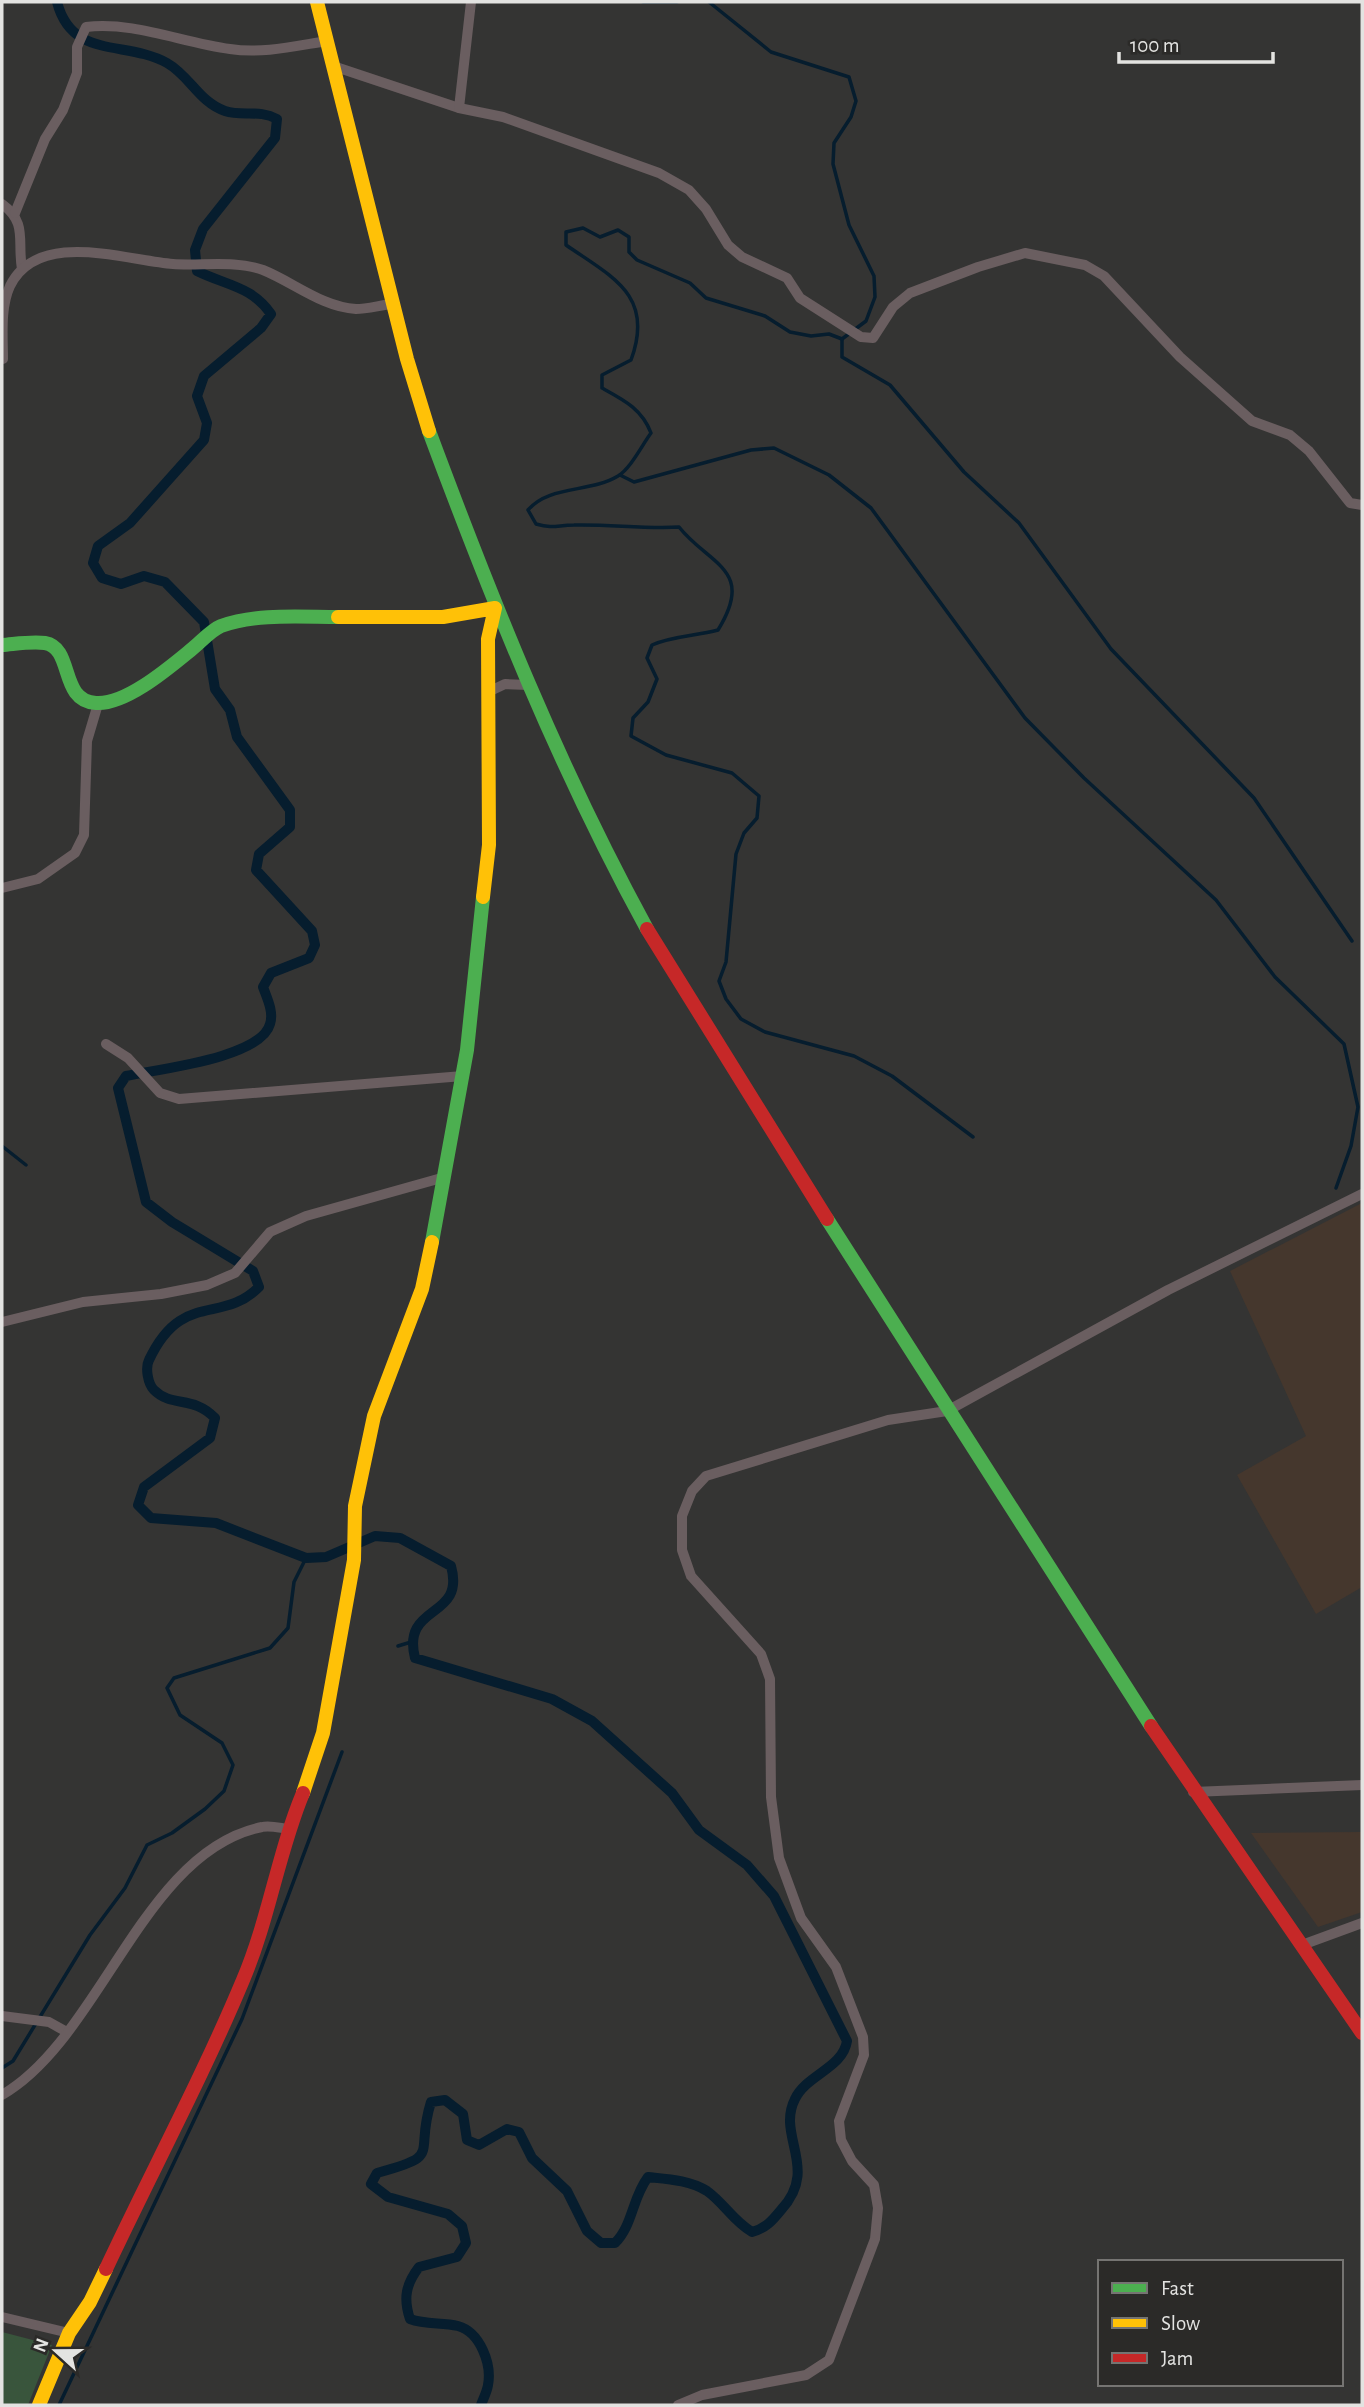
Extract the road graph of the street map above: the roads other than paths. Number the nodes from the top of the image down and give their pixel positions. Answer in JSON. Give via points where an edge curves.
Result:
{"nodes":[{"id":1,"x":317,"y":2,"type":"edge"},
{"id":2,"x":471,"y":2,"type":"edge"},
{"id":3,"x":327,"y":41,"type":"junction"},
{"id":4,"x":333,"y":65,"type":"junction"},
{"id":5,"x":459,"y":108,"type":"junction"},
{"id":6,"x":2,"y":204,"type":"edge"},
{"id":7,"x":15,"y":213,"type":"junction"},
{"id":8,"x":22,"y":269,"type":"junction"},
{"id":9,"x":393,"y":304,"type":"junction"},
{"id":10,"x":3,"y":359,"type":"edge"},
{"id":11,"x":1362,"y":505,"type":"edge"},
{"id":12,"x":495,"y":608,"type":"junction"},
{"id":13,"x":2,"y":645,"type":"edge"},
{"id":14,"x":528,"y":685,"type":"junction"},
{"id":15,"x":488,"y":692,"type":"junction"},
{"id":16,"x":98,"y":704,"type":"junction"},
{"id":17,"x":2,"y":888,"type":"edge"},
{"id":18,"x":106,"y":1044,"type":"dead end"},
{"id":19,"x":463,"y":1076,"type":"junction"},
{"id":20,"x":445,"y":1177,"type":"junction"},
{"id":21,"x":1362,"y":1194,"type":"edge"},
{"id":22,"x":2,"y":1322,"type":"edge"},
{"id":23,"x":947,"y":1411,"type":"junction"},
{"id":24,"x":1362,"y":1785,"type":"edge"},
{"id":25,"x":1193,"y":1792,"type":"junction"},
{"id":26,"x":288,"y":1829,"type":"junction"},
{"id":27,"x":1362,"y":1923,"type":"edge"},
{"id":28,"x":1302,"y":1945,"type":"junction"},
{"id":29,"x":2,"y":2016,"type":"edge"},
{"id":30,"x":67,"y":2032,"type":"junction"},
{"id":31,"x":1362,"y":2033,"type":"edge"},
{"id":32,"x":2,"y":2095,"type":"edge"},
{"id":33,"x":2,"y":2317,"type":"edge"},
{"id":34,"x":69,"y":2333,"type":"junction"},
{"id":35,"x":39,"y":2405,"type":"edge"},
{"id":36,"x":678,"y":2405,"type":"edge"}],
"edges":[{"from":1,"to":3,"type":"main road"},
{"from":2,"to":5,"type":"street"},
{"from":3,"to":4,"type":"main road"},
{"from":3,"to":7,"type":"street","via":[[264,51],[231,50],[101,25],[86,27],[77,47],[78,73]]},
{"from":4,"to":5,"type":"street"},
{"from":4,"to":9,"type":"main road"},
{"from":5,"to":11,"type":"street","via":[[503,117],[659,173],[689,190],[735,251],[787,278],[800,298],[861,337],[873,338],[893,307],[910,293],[978,267],[1025,254],[1085,265],[1104,276],[1180,357],[1252,421],[1290,435],[1309,451],[1350,503]]},
{"from":6,"to":7,"type":"street"},
{"from":7,"to":8,"type":"street"},
{"from":8,"to":9,"type":"street","via":[[46,255],[76,253],[240,266],[261,269],[336,306],[357,309]]},
{"from":8,"to":10,"type":"street","via":[[9,287],[3,314]]},
{"from":9,"to":12,"type":"main road","via":[[428,427]]},
{"from":12,"to":14,"type":"main road"},
{"from":12,"to":15,"type":"main road","via":[[488,639]]},
{"from":12,"to":16,"type":"main road","via":[[461,618],[326,616],[236,621],[218,627],[128,696]]},
{"from":13,"to":16,"type":"main road","via":[[46,643],[59,651],[71,686],[82,699]]},
{"from":14,"to":15,"type":"street","via":[[505,684]]},
{"from":14,"to":23,"type":"main road","via":[[595,833],[663,958]]},
{"from":15,"to":19,"type":"main road","via":[[489,845]]},
{"from":16,"to":17,"type":"street","via":[[86,741],[84,835],[75,853],[38,879]]},
{"from":18,"to":19,"type":"street","via":[[128,1058],[160,1093],[179,1099]]},
{"from":19,"to":20,"type":"main road"},
{"from":20,"to":22,"type":"street","via":[[306,1216],[270,1232],[235,1272],[206,1284],[161,1294],[83,1301]]},
{"from":20,"to":26,"type":"main road","via":[[422,1289],[374,1416],[355,1506],[354,1560],[323,1733]]},
{"from":21,"to":23,"type":"street","via":[[1168,1290]]},
{"from":23,"to":25,"type":"main road"},
{"from":23,"to":36,"type":"street","via":[[888,1420],[706,1476],[692,1492],[682,1516],[682,1549],[691,1576],[761,1654],[769,1679],[771,1797],[779,1858],[801,1918],[836,1967],[863,2036],[864,2055],[839,2121],[841,2140],[852,2161],[874,2185],[878,2208],[875,2239],[830,2360],[806,2375],[702,2395]]},
{"from":24,"to":25,"type":"street"},
{"from":25,"to":28,"type":"main road"},
{"from":26,"to":30,"type":"street","via":[[263,1826],[211,1848],[155,1905]]},
{"from":26,"to":34,"type":"main road","via":[[271,1903],[243,1980],[90,2302]]},
{"from":27,"to":28,"type":"street"},
{"from":28,"to":31,"type":"main road"},
{"from":29,"to":30,"type":"street","via":[[49,2022]]},
{"from":30,"to":32,"type":"street","via":[[17,2086]]},
{"from":33,"to":34,"type":"street"},
{"from":34,"to":35,"type":"main road"}]}
